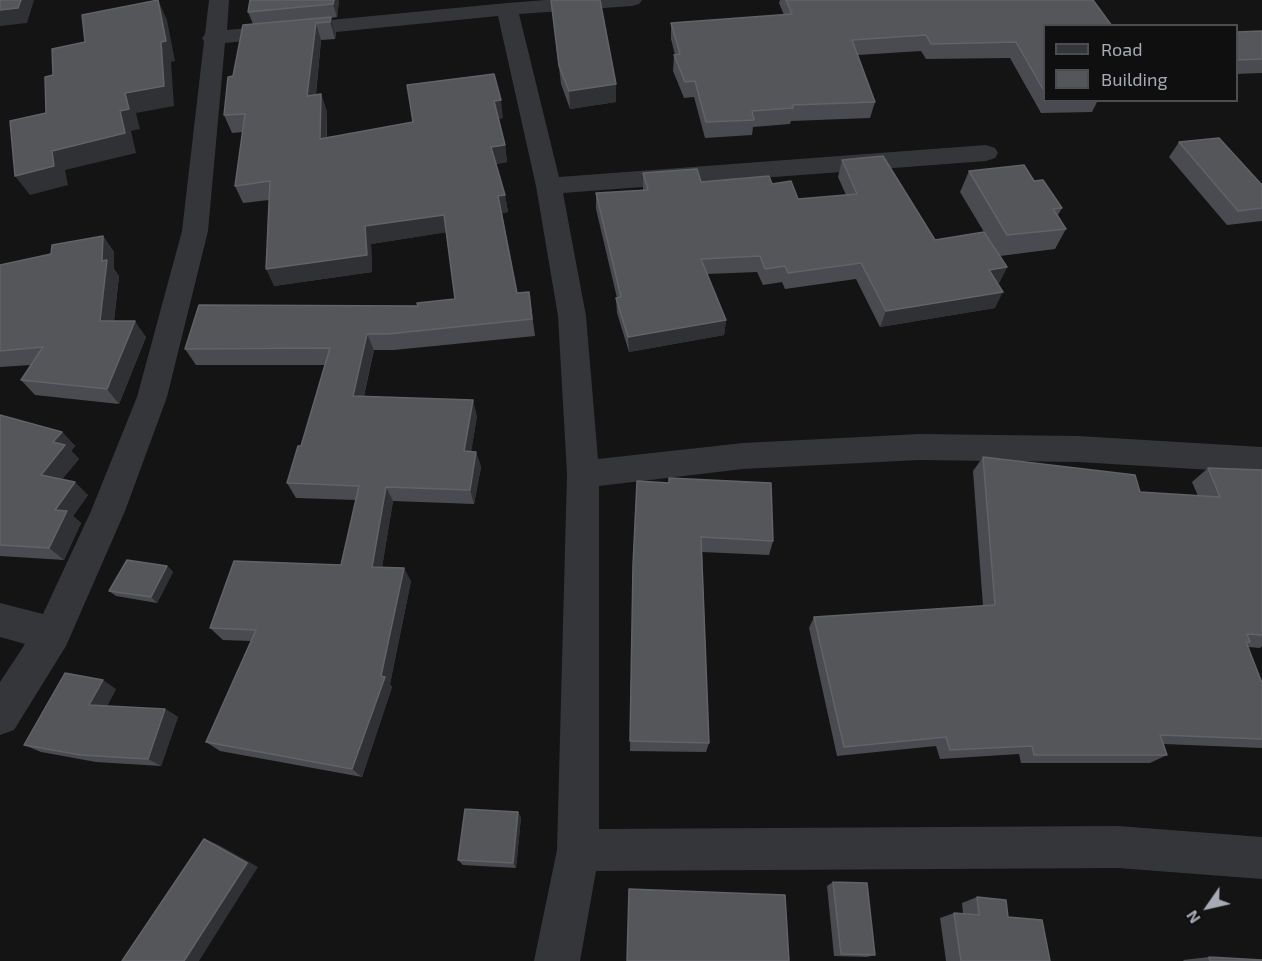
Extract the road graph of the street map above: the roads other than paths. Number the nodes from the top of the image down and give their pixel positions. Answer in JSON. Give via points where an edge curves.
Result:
{"nodes":[{"id":1,"x":219,"y":0,"type":"edge"},
{"id":2,"x":632,"y":0,"type":"edge"},
{"id":3,"x":507,"y":9,"type":"junction"},
{"id":4,"x":213,"y":38,"type":"junction"},
{"id":5,"x":986,"y":153,"type":"dead end"},
{"id":6,"x":549,"y":186,"type":"junction"},
{"id":7,"x":1262,"y":460,"type":"edge"},
{"id":8,"x":583,"y":474,"type":"junction"},
{"id":9,"x":0,"y":620,"type":"edge"},
{"id":10,"x":53,"y":634,"type":"junction"},
{"id":11,"x":0,"y":716,"type":"edge"},
{"id":12,"x":578,"y":850,"type":"junction"},
{"id":13,"x":1262,"y":858,"type":"edge"},
{"id":14,"x":557,"y":961,"type":"edge"}],
"edges":[{"from":1,"to":4,"type":"street"},
{"from":2,"to":3,"type":"street"},
{"from":3,"to":4,"type":"street"},
{"from":3,"to":6,"type":"street"},
{"from":4,"to":10,"type":"street","via":[[195,231],[152,397],[108,511]]},
{"from":5,"to":6,"type":"street"},
{"from":6,"to":8,"type":"street","via":[[572,316]]},
{"from":7,"to":8,"type":"street","via":[[1078,449],[919,447],[743,456]]},
{"from":8,"to":12,"type":"street"},
{"from":9,"to":10,"type":"street"},
{"from":10,"to":11,"type":"street"},
{"from":12,"to":13,"type":"street","via":[[1118,848]]},
{"from":12,"to":14,"type":"street"}]}
